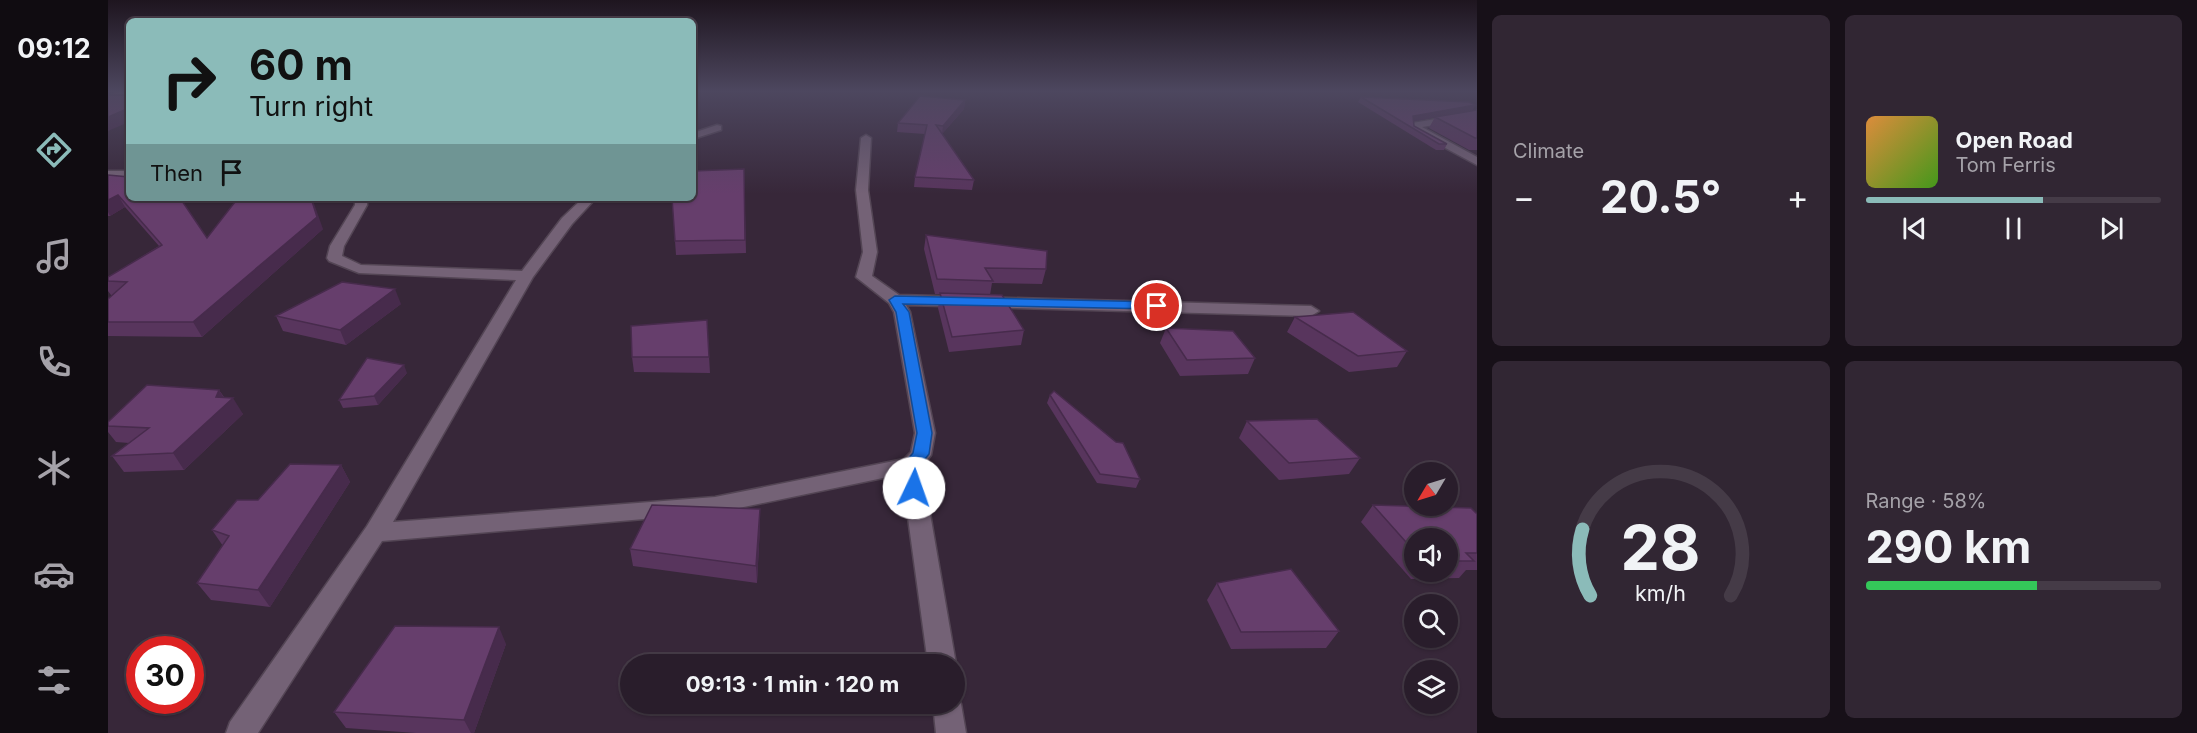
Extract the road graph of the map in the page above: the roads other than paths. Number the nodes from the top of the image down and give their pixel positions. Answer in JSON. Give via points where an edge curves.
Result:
{"nodes":[{"id":1,"x":1416,"y":125,"type":"edge"},
{"id":2,"x":717,"y":128,"type":"dead end"},
{"id":3,"x":696,"y":135,"type":"edge"},
{"id":4,"x":866,"y":138,"type":"dead end"},
{"id":5,"x":1477,"y":162,"type":"edge"},
{"id":6,"x":108,"y":175,"type":"edge"},
{"id":7,"x":126,"y":175,"type":"edge"},
{"id":8,"x":361,"y":201,"type":"edge"},
{"id":9,"x":587,"y":201,"type":"edge"},
{"id":10,"x":526,"y":276,"type":"junction"},
{"id":11,"x":895,"y":300,"type":"junction"},
{"id":12,"x":1311,"y":311,"type":"dead end"},
{"id":13,"x":911,"y":465,"type":"junction"},
{"id":14,"x":375,"y":532,"type":"junction"},
{"id":15,"x":940,"y":654,"type":"edge"},
{"id":16,"x":948,"y":714,"type":"edge"},
{"id":17,"x":241,"y":733,"type":"edge"},
{"id":18,"x":951,"y":733,"type":"edge"}],
"edges":[{"from":1,"to":5,"type":"street","via":[[1417,130]]},
{"from":2,"to":3,"type":"street"},
{"from":4,"to":11,"type":"street","via":[[862,190],[870,252],[864,277]]},
{"from":6,"to":7,"type":"street"},
{"from":8,"to":10,"type":"street","via":[[334,258],[342,263],[359,269]]},
{"from":9,"to":10,"type":"street"},
{"from":10,"to":14,"type":"street"},
{"from":11,"to":12,"type":"street"},
{"from":11,"to":13,"type":"street","via":[[903,312],[925,433],[921,454]]},
{"from":13,"to":14,"type":"street","via":[[715,505]]},
{"from":13,"to":15,"type":"street"},
{"from":14,"to":17,"type":"street"},
{"from":16,"to":18,"type":"street"}]}
